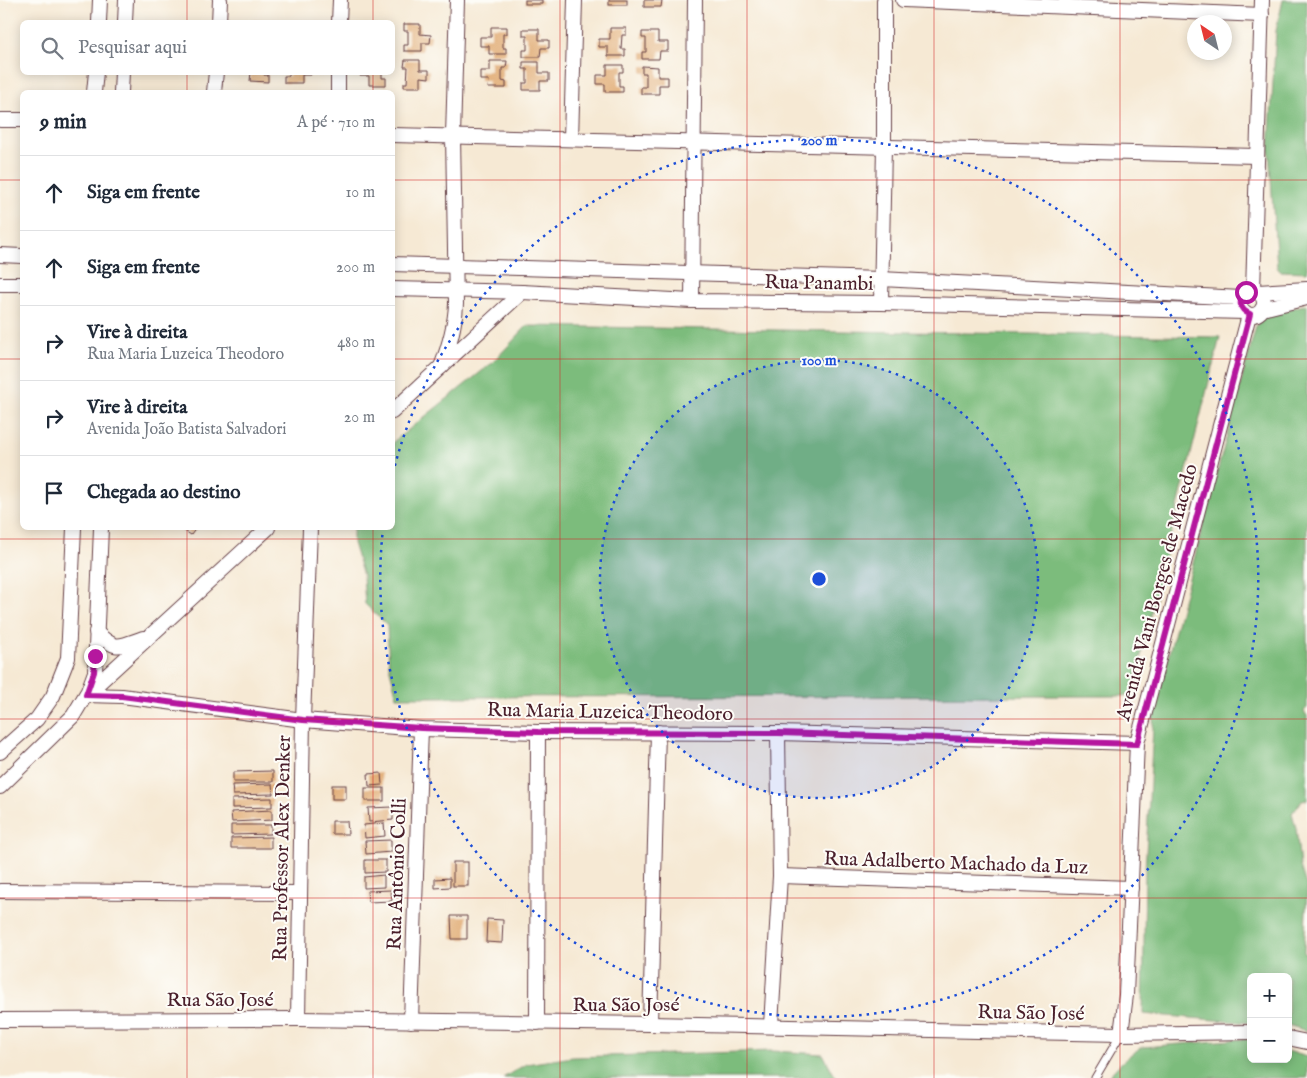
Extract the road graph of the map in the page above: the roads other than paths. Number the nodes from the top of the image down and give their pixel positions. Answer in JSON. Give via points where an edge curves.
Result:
{"nodes":[{"id":1,"x":100,"y":0,"type":"edge"},
{"id":2,"x":126,"y":0,"type":"edge"},
{"id":3,"x":220,"y":0,"type":"edge"},
{"id":4,"x":340,"y":0,"type":"edge"},
{"id":5,"x":457,"y":0,"type":"edge"},
{"id":6,"x":575,"y":0,"type":"edge"},
{"id":7,"x":695,"y":0,"type":"edge"},
{"id":8,"x":884,"y":0,"type":"edge"},
{"id":9,"x":903,"y":0,"type":"edge"},
{"id":10,"x":1262,"y":0,"type":"edge"},
{"id":11,"x":1262,"y":15,"type":"junction"},
{"id":12,"x":99,"y":20,"type":"edge"},
{"id":13,"x":125,"y":20,"type":"edge"},
{"id":14,"x":219,"y":20,"type":"edge"},
{"id":15,"x":339,"y":20,"type":"edge"},
{"id":16,"x":96,"y":75,"type":"edge"},
{"id":17,"x":122,"y":75,"type":"edge"},
{"id":18,"x":216,"y":75,"type":"edge"},
{"id":19,"x":338,"y":75,"type":"edge"},
{"id":20,"x":94,"y":90,"type":"edge"},
{"id":21,"x":121,"y":90,"type":"edge"},
{"id":22,"x":214,"y":90,"type":"edge"},
{"id":23,"x":338,"y":90,"type":"edge"},
{"id":24,"x":0,"y":120,"type":"edge"},
{"id":25,"x":20,"y":120,"type":"edge"},
{"id":26,"x":395,"y":135,"type":"edge"},
{"id":27,"x":453,"y":136,"type":"junction"},
{"id":28,"x":571,"y":139,"type":"junction"},
{"id":29,"x":693,"y":142,"type":"junction"},
{"id":30,"x":884,"y":146,"type":"junction"},
{"id":31,"x":1257,"y":156,"type":"junction"},
{"id":32,"x":0,"y":255,"type":"edge"},
{"id":33,"x":20,"y":256,"type":"edge"},
{"id":34,"x":395,"y":264,"type":"edge"},
{"id":35,"x":455,"y":266,"type":"junction"},
{"id":36,"x":692,"y":273,"type":"junction"},
{"id":37,"x":881,"y":279,"type":"junction"},
{"id":38,"x":0,"y":284,"type":"edge"},
{"id":39,"x":20,"y":284,"type":"edge"},
{"id":40,"x":395,"y":289,"type":"edge"},
{"id":41,"x":1307,"y":289,"type":"edge"},
{"id":42,"x":455,"y":290,"type":"junction"},
{"id":43,"x":522,"y":292,"type":"junction"},
{"id":44,"x":1251,"y":293,"type":"junction"},
{"id":45,"x":1307,"y":298,"type":"edge"},
{"id":46,"x":692,"y":301,"type":"junction"},
{"id":47,"x":881,"y":303,"type":"junction"},
{"id":48,"x":1252,"y":312,"type":"junction"},
{"id":49,"x":441,"y":367,"type":"junction"},
{"id":50,"x":395,"y":409,"type":"edge"},
{"id":51,"x":74,"y":530,"type":"edge"},
{"id":52,"x":101,"y":530,"type":"edge"},
{"id":53,"x":266,"y":530,"type":"edge"},
{"id":54,"x":310,"y":530,"type":"edge"},
{"id":55,"x":96,"y":632,"type":"junction"},
{"id":56,"x":148,"y":636,"type":"junction"},
{"id":57,"x":86,"y":695,"type":"junction"},
{"id":58,"x":303,"y":720,"type":"junction"},
{"id":59,"x":421,"y":728,"type":"junction"},
{"id":60,"x":538,"y":732,"type":"junction"},
{"id":61,"x":658,"y":732,"type":"junction"},
{"id":62,"x":778,"y":733,"type":"junction"},
{"id":63,"x":1137,"y":744,"type":"junction"},
{"id":64,"x":0,"y":752,"type":"edge"},
{"id":65,"x":0,"y":787,"type":"edge"},
{"id":66,"x":780,"y":876,"type":"junction"},
{"id":67,"x":1131,"y":888,"type":"junction"},
{"id":68,"x":0,"y":891,"type":"edge"},
{"id":69,"x":300,"y":894,"type":"junction"},
{"id":70,"x":298,"y":1019,"type":"junction"},
{"id":71,"x":0,"y":1020,"type":"edge"},
{"id":72,"x":411,"y":1021,"type":"junction"},
{"id":73,"x":537,"y":1024,"type":"junction"},
{"id":74,"x":650,"y":1024,"type":"junction"},
{"id":75,"x":771,"y":1025,"type":"junction"},
{"id":76,"x":1247,"y":1032,"type":"edge"},
{"id":77,"x":1121,"y":1034,"type":"junction"},
{"id":78,"x":1292,"y":1039,"type":"edge"},
{"id":79,"x":1307,"y":1042,"type":"edge"},
{"id":80,"x":1095,"y":1078,"type":"edge"}],
"edges":[{"from":1,"to":12,"type":"street"},
{"from":2,"to":13,"type":"street"},
{"from":3,"to":14,"type":"street"},
{"from":4,"to":15,"type":"street"},
{"from":5,"to":27,"type":"street"},
{"from":6,"to":28,"type":"street"},
{"from":7,"to":29,"type":"street"},
{"from":8,"to":30,"type":"street"},
{"from":9,"to":11,"type":"street"},
{"from":10,"to":11,"type":"street"},
{"from":11,"to":31,"type":"street"},
{"from":16,"to":20,"type":"street"},
{"from":17,"to":21,"type":"street"},
{"from":18,"to":22,"type":"street"},
{"from":19,"to":23,"type":"street"},
{"from":24,"to":25,"type":"street"},
{"from":26,"to":27,"type":"street"},
{"from":27,"to":28,"type":"street"},
{"from":27,"to":35,"type":"street"},
{"from":28,"to":29,"type":"street"},
{"from":29,"to":30,"type":"street"},
{"from":29,"to":36,"type":"street"},
{"from":30,"to":31,"type":"street"},
{"from":30,"to":37,"type":"street"},
{"from":31,"to":44,"type":"street"},
{"from":32,"to":33,"type":"street"},
{"from":34,"to":35,"type":"street","name":"Rua Panambi"},
{"from":35,"to":36,"type":"street","name":"Rua Panambi"},
{"from":35,"to":42,"type":"street"},
{"from":36,"to":37,"type":"street","name":"Rua Panambi"},
{"from":36,"to":46,"type":"street"},
{"from":37,"to":44,"type":"street","name":"Rua Panambi"},
{"from":37,"to":47,"type":"street"},
{"from":38,"to":39,"type":"street"},
{"from":40,"to":42,"type":"street","name":"Rua Panambi"},
{"from":41,"to":44,"type":"street","name":"Rua Panambi"},
{"from":42,"to":43,"type":"street","name":"Rua Panambi"},
{"from":42,"to":49,"type":"street","via":[[455,324]]},
{"from":43,"to":46,"type":"street","name":"Rua Panambi"},
{"from":43,"to":49,"type":"street"},
{"from":44,"to":48,"type":"street","via":[[1240,306]]},
{"from":44,"to":48,"type":"street","via":[[1264,298],[1264,306]]},
{"from":45,"to":48,"type":"street","name":"Rua Panambi"},
{"from":46,"to":47,"type":"street","name":"Rua Panambi"},
{"from":47,"to":48,"type":"street","name":"Rua Panambi"},
{"from":48,"to":63,"type":"street","name":"Avenida Vani Borges de Macedo"},
{"from":49,"to":50,"type":"street"},
{"from":51,"to":64,"type":"street","via":[[68,658],[53,696],[37,718]]},
{"from":52,"to":55,"type":"street"},
{"from":53,"to":56,"type":"street"},
{"from":54,"to":58,"type":"street","name":"Rua Professor Alex Denker"},
{"from":55,"to":56,"type":"street","via":[[109,644],[122,646]]},
{"from":55,"to":57,"type":"street","via":[[94,672]]},
{"from":56,"to":57,"type":"street"},
{"from":57,"to":58,"type":"street","name":"Rua Maria Luzeica Theodoro","via":[[122,696]]},
{"from":57,"to":65,"type":"street","via":[[73,716]]},
{"from":58,"to":59,"type":"street","name":"Rua Maria Luzeica Theodoro"},
{"from":58,"to":69,"type":"street","name":"Rua Professor Alex Denker"},
{"from":59,"to":60,"type":"street","name":"Rua Maria Luzeica Theodoro"},
{"from":59,"to":72,"type":"street","name":"Rua Antônio Colli"},
{"from":60,"to":61,"type":"street","name":"Rua Maria Luzeica Theodoro"},
{"from":60,"to":73,"type":"street"},
{"from":61,"to":62,"type":"street","name":"Rua Maria Luzeica Theodoro"},
{"from":61,"to":74,"type":"street"},
{"from":62,"to":63,"type":"street","name":"Rua Maria Luzeica Theodoro"},
{"from":62,"to":66,"type":"street"},
{"from":63,"to":67,"type":"street","name":"Avenida Vani Borges de Macedo"},
{"from":66,"to":67,"type":"street","name":"Rua Adalberto Machado da Luz"},
{"from":66,"to":75,"type":"street"},
{"from":67,"to":77,"type":"street","name":"Avenida Vani Borges de Macedo"},
{"from":68,"to":69,"type":"street"},
{"from":69,"to":70,"type":"street","name":"Rua Professor Alex Denker"},
{"from":70,"to":71,"type":"street","name":"Rua São José"},
{"from":70,"to":72,"type":"street","name":"Rua São José"},
{"from":72,"to":73,"type":"street","name":"Rua São José"},
{"from":73,"to":74,"type":"street","name":"Rua São José"},
{"from":74,"to":75,"type":"street","name":"Rua São José"},
{"from":75,"to":77,"type":"street","name":"Rua São José"},
{"from":76,"to":77,"type":"street","name":"Rua São José"},
{"from":77,"to":80,"type":"lane"},
{"from":78,"to":79,"type":"street"}]}
